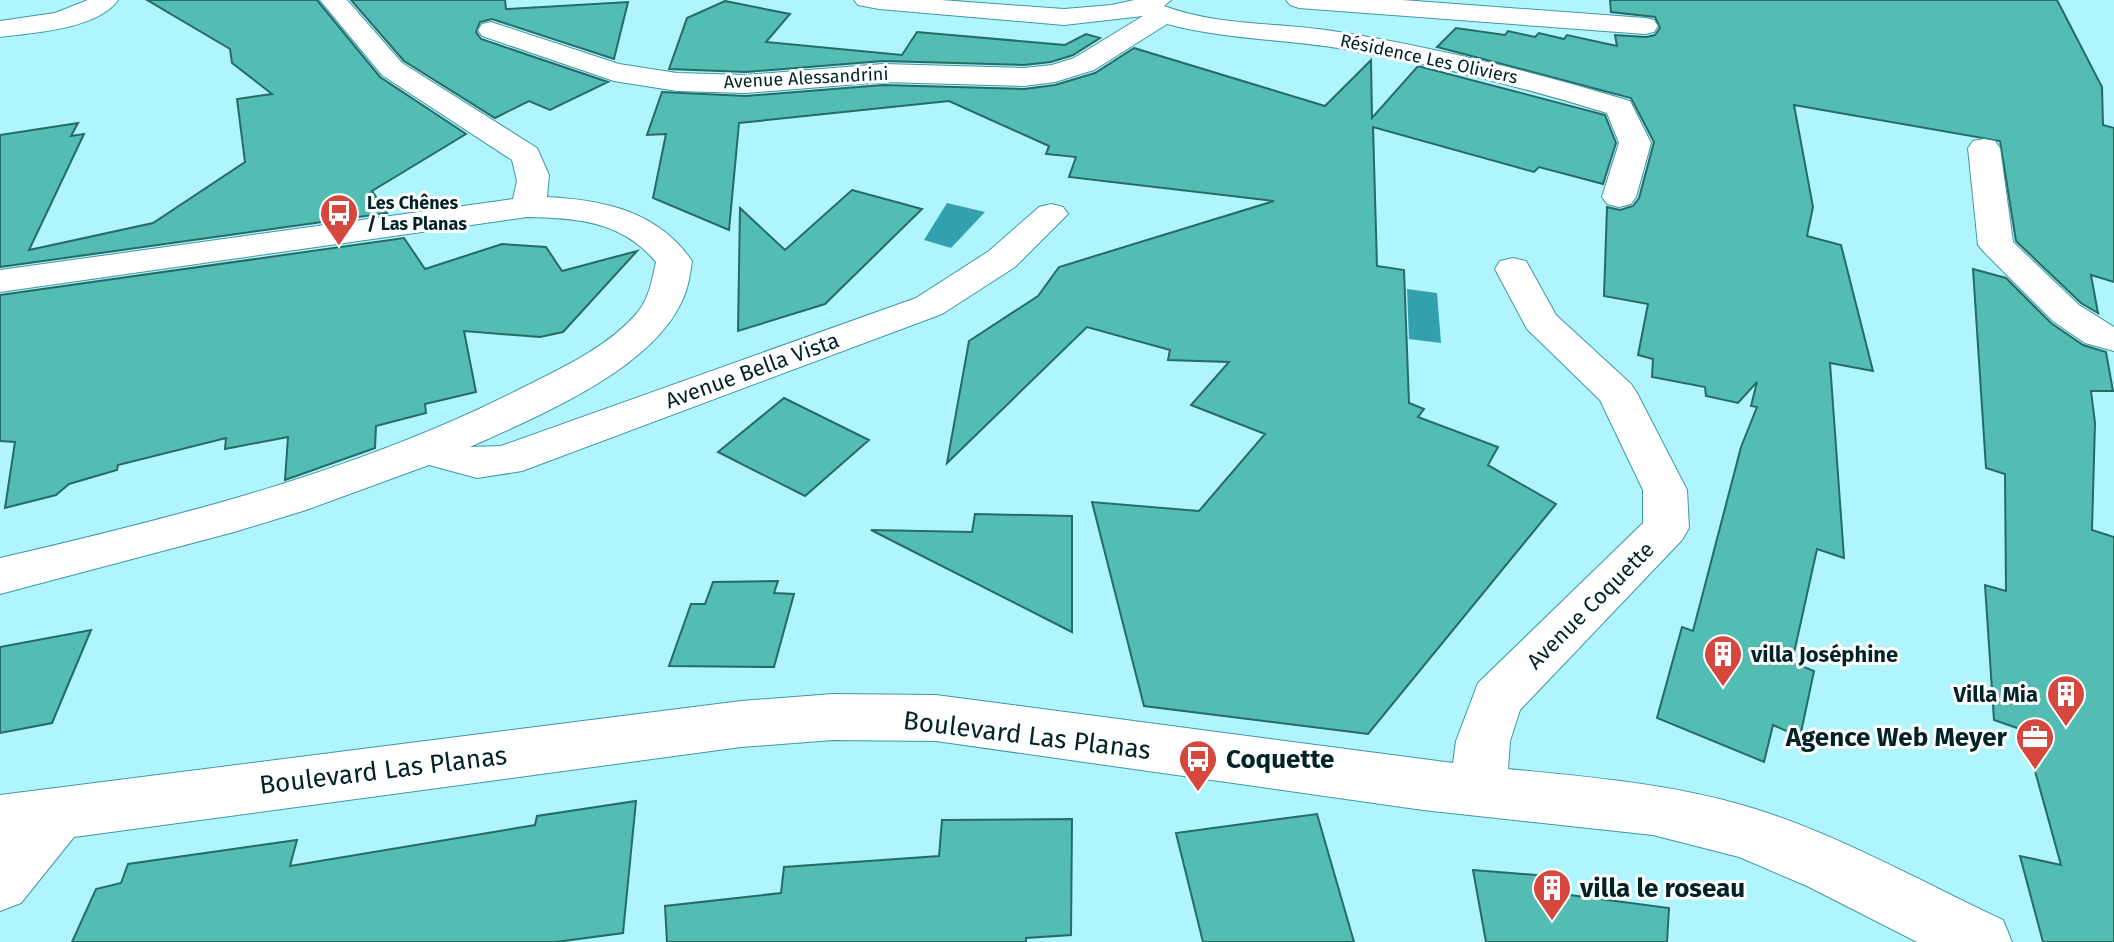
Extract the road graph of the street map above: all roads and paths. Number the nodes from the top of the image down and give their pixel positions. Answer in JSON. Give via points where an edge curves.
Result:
{"nodes":[{"id":1,"x":105,"y":0,"type":"edge"},
{"id":2,"x":333,"y":0,"type":"edge"},
{"id":3,"x":867,"y":0,"type":"edge"},
{"id":4,"x":1299,"y":0,"type":"edge"},
{"id":5,"x":1541,"y":0,"type":"edge"},
{"id":6,"x":1388,"y":3,"type":"edge"},
{"id":7,"x":1154,"y":8,"type":"edge"},
{"id":8,"x":1518,"y":17,"type":"junction"},
{"id":9,"x":1645,"y":26,"type":"dead end"},
{"id":10,"x":0,"y":29,"type":"edge"},
{"id":11,"x":491,"y":30,"type":"dead end"},
{"id":12,"x":1984,"y":148,"type":"dead end"},
{"id":13,"x":1619,"y":197,"type":"dead end"},
{"id":14,"x":527,"y":207,"type":"junction"},
{"id":15,"x":1051,"y":214,"type":"dead end"},
{"id":16,"x":1513,"y":269,"type":"dead end"},
{"id":17,"x":0,"y":281,"type":"edge"},
{"id":18,"x":2114,"y":339,"type":"edge"},
{"id":19,"x":431,"y":447,"type":"junction"},
{"id":20,"x":0,"y":576,"type":"edge"},
{"id":21,"x":1477,"y":791,"type":"junction"},
{"id":22,"x":60,"y":811,"type":"junction"},
{"id":23,"x":0,"y":821,"type":"edge"},
{"id":24,"x":0,"y":883,"type":"edge"},
{"id":25,"x":1981,"y":942,"type":"edge"}],
"edges":[{"from":1,"to":10,"type":"street","via":[[69,17]]},
{"from":2,"to":14,"type":"street","via":[[392,69],[526,155],[534,170]]},
{"from":3,"to":7,"type":"street","via":[[1025,15]]},
{"from":4,"to":6,"type":"street"},
{"from":5,"to":8,"type":"street"},
{"from":6,"to":8,"type":"street"},
{"from":7,"to":11,"type":"street","name":"Avenue Alessandrini","via":[[1084,64],[1024,77],[833,75],[746,84],[677,82],[614,72]]},
{"from":7,"to":13,"type":"street","name":"Résidence Les Oliviers","via":[[1183,22],[1381,46],[1515,75],[1619,107],[1635,143]]},
{"from":8,"to":9,"type":"street"},
{"from":12,"to":18,"type":"street","via":[[1996,245],[2066,313]]},
{"from":14,"to":17,"type":"street"},
{"from":14,"to":19,"type":"street","via":[[569,208],[638,225],[659,240],[674,261],[670,286],[660,310],[618,349],[535,399]]},
{"from":15,"to":19,"type":"street","name":"Avenue Bella Vista","via":[[1002,259],[929,306],[507,460],[482,465],[451,459]]},
{"from":16,"to":21,"type":"street","name":"Avenue Coquette","via":[[1540,321],[1617,393],[1665,490],[1666,528],[1497,699],[1483,741]]},
{"from":19,"to":20,"type":"street","via":[[162,538]]},
{"from":21,"to":22,"type":"street","name":"Boulevard Las Planas","via":[[936,718],[833,717],[741,724]]},
{"from":21,"to":25,"type":"street","name":"Boulevard Las Planas","via":[[1653,809],[1744,832],[1828,866]]},
{"from":22,"to":23,"type":"street","name":"Boulevard Las Planas"},
{"from":22,"to":24,"type":"street"}]}
